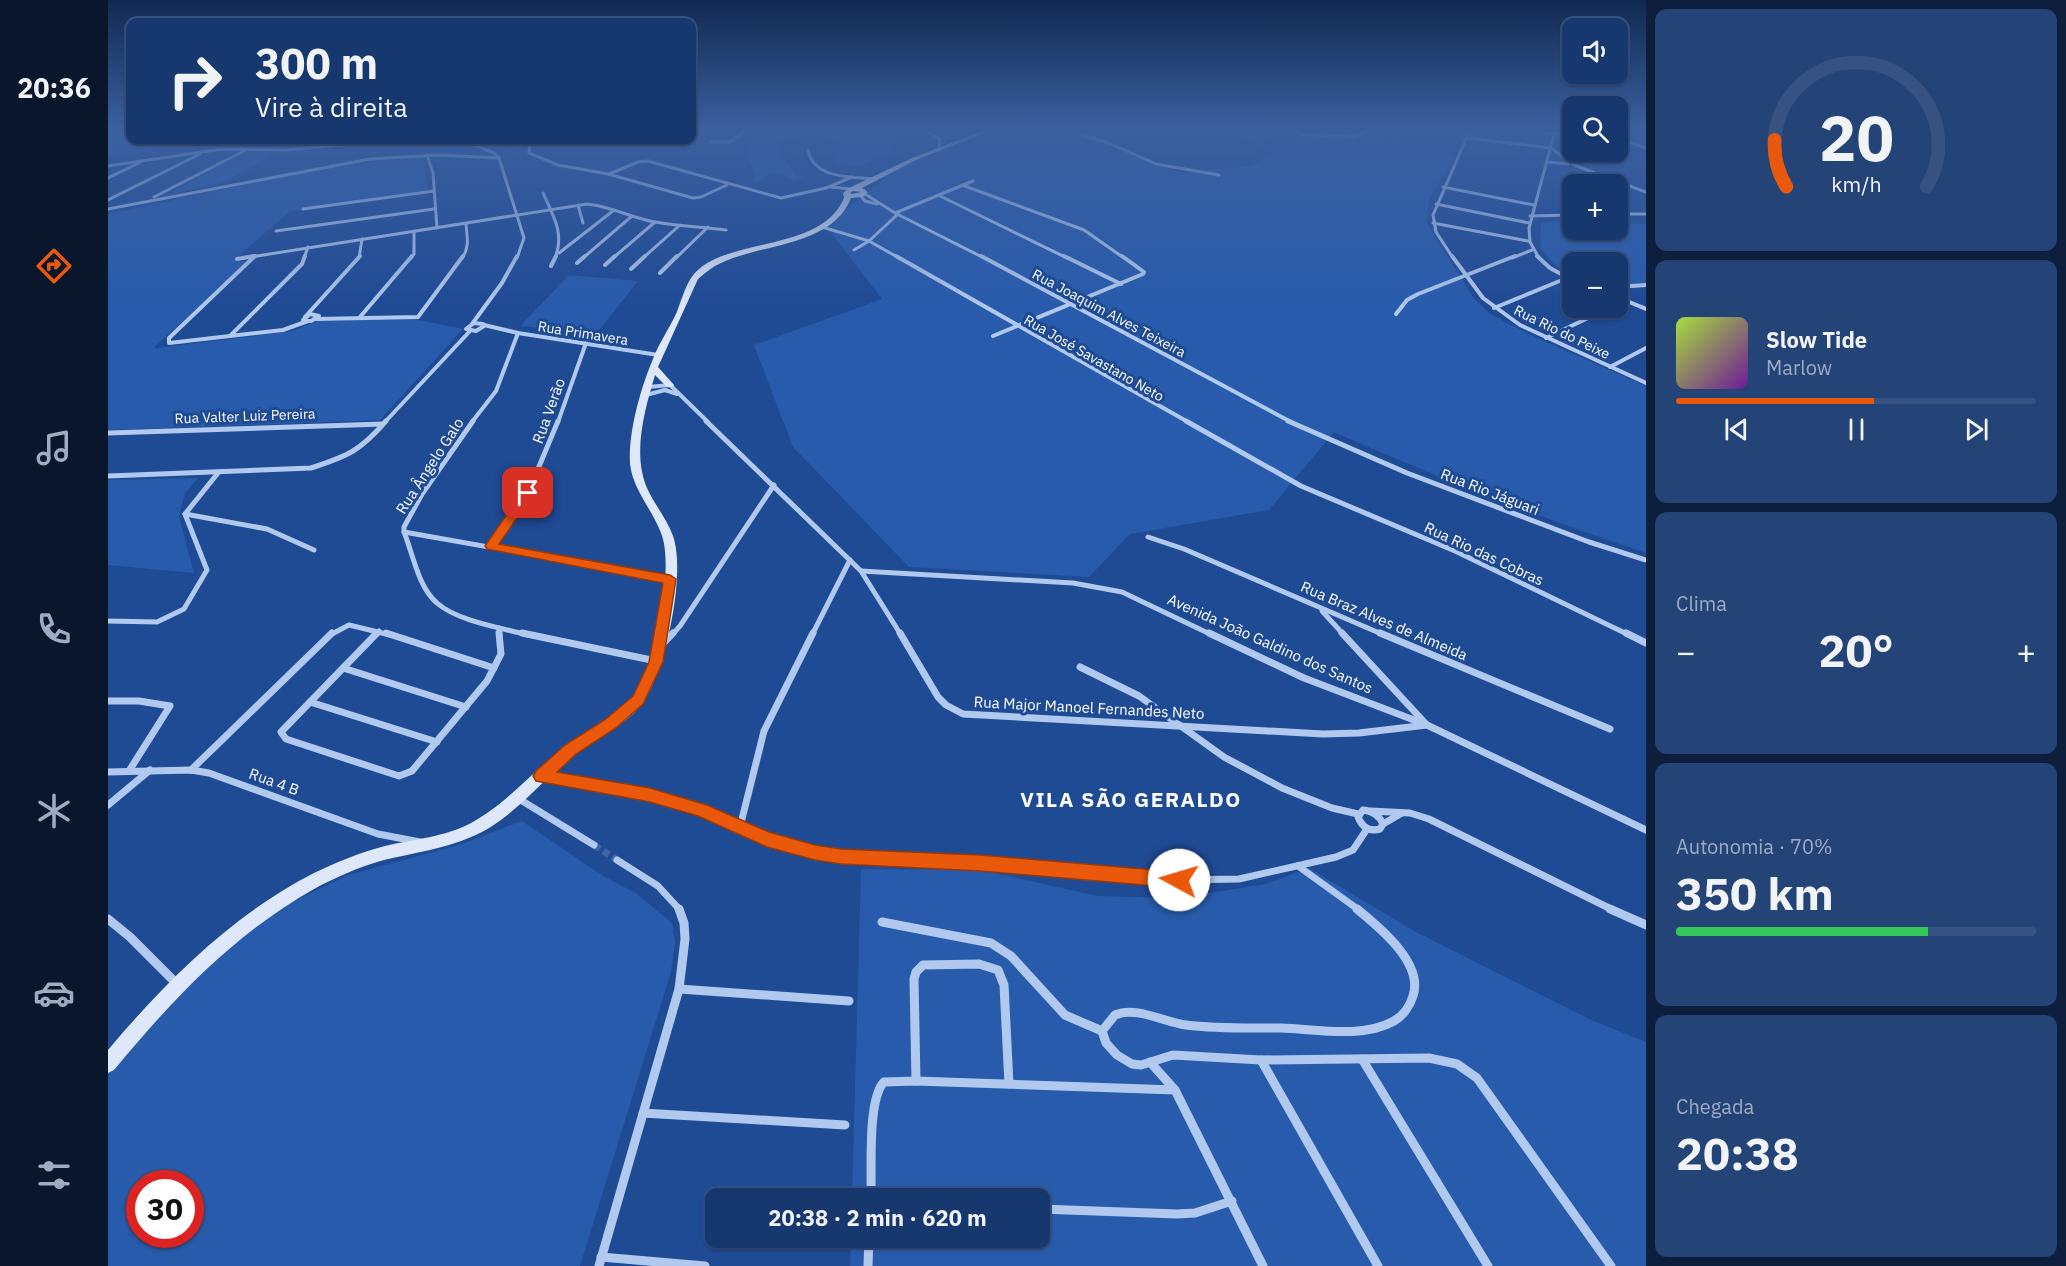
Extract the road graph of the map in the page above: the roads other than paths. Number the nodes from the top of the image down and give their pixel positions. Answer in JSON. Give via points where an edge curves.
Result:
{"nodes":[{"id":1,"x":130,"y":189,"type":"edge"},
{"id":2,"x":170,"y":189,"type":"edge"},
{"id":3,"x":211,"y":189,"type":"edge"},
{"id":4,"x":509,"y":189,"type":"edge"},
{"id":5,"x":662,"y":189,"type":"edge"},
{"id":6,"x":717,"y":189,"type":"edge"},
{"id":7,"x":747,"y":189,"type":"edge"},
{"id":8,"x":823,"y":189,"type":"edge"},
{"id":9,"x":834,"y":189,"type":"edge"},
{"id":10,"x":855,"y":189,"type":"edge"},
{"id":11,"x":868,"y":189,"type":"edge"},
{"id":12,"x":952,"y":189,"type":"edge"},
{"id":13,"x":973,"y":189,"type":"edge"},
{"id":14,"x":1443,"y":189,"type":"edge"},
{"id":15,"x":1449,"y":189,"type":"edge"},
{"id":16,"x":1538,"y":189,"type":"edge"},
{"id":17,"x":434,"y":190,"type":"joint"},
{"id":18,"x":164,"y":192,"type":"junction"},
{"id":19,"x":849,"y":192,"type":"junction"},
{"id":20,"x":543,"y":193,"type":"dead end"},
{"id":21,"x":863,"y":195,"type":"junction"},
{"id":22,"x":938,"y":195,"type":"junction"},
{"id":23,"x":165,"y":198,"type":"junction"},
{"id":24,"x":108,"y":200,"type":"edge"},
{"id":25,"x":144,"y":202,"type":"junction"},
{"id":26,"x":870,"y":202,"type":"junction"},
{"id":27,"x":1436,"y":204,"type":"junction"},
{"id":28,"x":1533,"y":204,"type":"junction"},
{"id":29,"x":578,"y":205,"type":"junction"},
{"id":30,"x":880,"y":205,"type":"junction"},
{"id":31,"x":108,"y":209,"type":"edge"},
{"id":32,"x":303,"y":209,"type":"dead end"},
{"id":33,"x":434,"y":209,"type":"junction"},
{"id":34,"x":550,"y":210,"type":"junction"},
{"id":35,"x":614,"y":210,"type":"junction"},
{"id":36,"x":842,"y":210,"type":"junction"},
{"id":37,"x":896,"y":214,"type":"junction"},
{"id":38,"x":1628,"y":214,"type":"edge"},
{"id":39,"x":1646,"y":214,"type":"edge"},
{"id":40,"x":1562,"y":215,"type":"edge"},
{"id":41,"x":517,"y":216,"type":"junction"},
{"id":42,"x":632,"y":216,"type":"junction"},
{"id":43,"x":1530,"y":216,"type":"junction"},
{"id":44,"x":655,"y":222,"type":"junction"},
{"id":45,"x":584,"y":223,"type":"dead end"},
{"id":46,"x":1433,"y":223,"type":"junction"},
{"id":47,"x":1528,"y":223,"type":"junction"},
{"id":48,"x":466,"y":224,"type":"junction"},
{"id":49,"x":680,"y":225,"type":"junction"},
{"id":50,"x":708,"y":227,"type":"junction"},
{"id":51,"x":822,"y":227,"type":"junction"},
{"id":52,"x":437,"y":228,"type":"junction"},
{"id":53,"x":726,"y":230,"type":"dead end"},
{"id":54,"x":276,"y":231,"type":"dead end"},
{"id":55,"x":414,"y":232,"type":"junction"},
{"id":56,"x":362,"y":239,"type":"junction"},
{"id":57,"x":869,"y":241,"type":"junction"},
{"id":58,"x":1528,"y":241,"type":"junction"},
{"id":59,"x":308,"y":247,"type":"junction"},
{"id":60,"x":854,"y":250,"type":"dead end"},
{"id":61,"x":1532,"y":250,"type":"junction"},
{"id":62,"x":559,"y":253,"type":"junction"},
{"id":63,"x":255,"y":256,"type":"junction"},
{"id":64,"x":237,"y":259,"type":"dead end"},
{"id":65,"x":577,"y":263,"type":"dead end"},
{"id":66,"x":605,"y":265,"type":"dead end"},
{"id":67,"x":551,"y":266,"type":"dead end"},
{"id":68,"x":631,"y":269,"type":"dead end"},
{"id":69,"x":660,"y":273,"type":"dead end"},
{"id":70,"x":1562,"y":273,"type":"edge"},
{"id":71,"x":1464,"y":275,"type":"junction"},
{"id":72,"x":1562,"y":282,"type":"edge"},
{"id":73,"x":1121,"y":284,"type":"junction"},
{"id":74,"x":1646,"y":285,"type":"edge"},
{"id":75,"x":1628,"y":286,"type":"edge"},
{"id":76,"x":1628,"y":302,"type":"edge"},
{"id":77,"x":1072,"y":304,"type":"junction"},
{"id":78,"x":317,"y":305,"type":"junction"},
{"id":79,"x":486,"y":307,"type":"junction"},
{"id":80,"x":1494,"y":308,"type":"junction"},
{"id":81,"x":1646,"y":309,"type":"edge"},
{"id":82,"x":1396,"y":314,"type":"dead end"},
{"id":83,"x":316,"y":316,"type":"junction"},
{"id":84,"x":360,"y":317,"type":"junction"},
{"id":85,"x":1588,"y":318,"type":"edge"},
{"id":86,"x":305,"y":319,"type":"junction"},
{"id":87,"x":472,"y":324,"type":"junction"},
{"id":88,"x":483,"y":324,"type":"junction"},
{"id":89,"x":1017,"y":326,"type":"junction"},
{"id":90,"x":479,"y":331,"type":"junction"},
{"id":91,"x":506,"y":331,"type":"junction"},
{"id":92,"x":470,"y":332,"type":"junction"},
{"id":93,"x":518,"y":333,"type":"junction"},
{"id":94,"x":230,"y":336,"type":"junction"},
{"id":95,"x":993,"y":336,"type":"dead end"},
{"id":96,"x":1546,"y":338,"type":"junction"},
{"id":97,"x":586,"y":343,"type":"junction"},
{"id":98,"x":1646,"y":348,"type":"edge"},
{"id":99,"x":656,"y":361,"type":"junction"},
{"id":100,"x":1610,"y":367,"type":"junction"},
{"id":101,"x":1646,"y":382,"type":"edge"},
{"id":102,"x":670,"y":384,"type":"junction"},
{"id":103,"x":646,"y":391,"type":"junction"},
{"id":104,"x":680,"y":396,"type":"junction"},
{"id":105,"x":383,"y":424,"type":"junction"},
{"id":106,"x":108,"y":433,"type":"edge"},
{"id":107,"x":1328,"y":440,"type":"joint"},
{"id":108,"x":218,"y":473,"type":"junction"},
{"id":109,"x":108,"y":476,"type":"edge"},
{"id":110,"x":774,"y":484,"type":"junction"},
{"id":111,"x":1310,"y":490,"type":"joint"},
{"id":112,"x":185,"y":514,"type":"junction"},
{"id":113,"x":404,"y":532,"type":"junction"},
{"id":114,"x":1148,"y":537,"type":"dead end"},
{"id":115,"x":491,"y":546,"type":"junction"},
{"id":116,"x":314,"y":550,"type":"dead end"},
{"id":117,"x":850,"y":560,"type":"junction"},
{"id":118,"x":1646,"y":560,"type":"edge"},
{"id":119,"x":861,"y":571,"type":"junction"},
{"id":120,"x":670,"y":579,"type":"junction"},
{"id":121,"x":1320,"y":608,"type":"junction"},
{"id":122,"x":108,"y":621,"type":"edge"},
{"id":123,"x":499,"y":628,"type":"junction"},
{"id":124,"x":379,"y":631,"type":"junction"},
{"id":125,"x":1646,"y":643,"type":"edge"},
{"id":126,"x":660,"y":647,"type":"junction"},
{"id":127,"x":656,"y":662,"type":"junction"},
{"id":128,"x":1080,"y":667,"type":"dead end"},
{"id":129,"x":343,"y":668,"type":"junction"},
{"id":130,"x":494,"y":668,"type":"junction"},
{"id":131,"x":108,"y":701,"type":"edge"},
{"id":132,"x":310,"y":702,"type":"junction"},
{"id":133,"x":466,"y":707,"type":"junction"},
{"id":134,"x":1427,"y":725,"type":"junction"},
{"id":135,"x":1184,"y":728,"type":"junction"},
{"id":136,"x":1610,"y":729,"type":"dead end"},
{"id":137,"x":436,"y":742,"type":"junction"},
{"id":138,"x":150,"y":770,"type":"junction"},
{"id":139,"x":191,"y":770,"type":"junction"},
{"id":140,"x":129,"y":771,"type":"junction"},
{"id":141,"x":108,"y":772,"type":"edge"},
{"id":142,"x":541,"y":776,"type":"junction"},
{"id":143,"x":519,"y":799,"type":"junction"},
{"id":144,"x":108,"y":806,"type":"edge"},
{"id":145,"x":1371,"y":811,"type":"junction"},
{"id":146,"x":1402,"y":813,"type":"junction"},
{"id":147,"x":1358,"y":814,"type":"junction"},
{"id":148,"x":1383,"y":824,"type":"junction"},
{"id":149,"x":740,"y":828,"type":"junction"},
{"id":150,"x":1367,"y":829,"type":"junction"},
{"id":151,"x":1646,"y":830,"type":"edge"},
{"id":152,"x":426,"y":843,"type":"junction"},
{"id":153,"x":594,"y":845,"type":"tunnel mouth"},
{"id":154,"x":617,"y":860,"type":"tunnel mouth"},
{"id":155,"x":1298,"y":866,"type":"junction"},
{"id":156,"x":108,"y":919,"type":"edge"},
{"id":157,"x":882,"y":922,"type":"dead end"},
{"id":158,"x":1646,"y":925,"type":"edge"},
{"id":159,"x":177,"y":984,"type":"junction"},
{"id":160,"x":679,"y":989,"type":"junction"},
{"id":161,"x":849,"y":1001,"type":"dead end"},
{"id":162,"x":1102,"y":1031,"type":"junction"},
{"id":163,"x":1362,"y":1059,"type":"junction"},
{"id":164,"x":1261,"y":1060,"type":"junction"},
{"id":165,"x":1150,"y":1062,"type":"junction"},
{"id":166,"x":108,"y":1064,"type":"edge"},
{"id":167,"x":916,"y":1081,"type":"junction"},
{"id":168,"x":1009,"y":1084,"type":"junction"},
{"id":169,"x":1175,"y":1090,"type":"junction"},
{"id":170,"x":643,"y":1113,"type":"junction"},
{"id":171,"x":844,"y":1125,"type":"dead end"},
{"id":172,"x":871,"y":1188,"type":"edge"},
{"id":173,"x":1232,"y":1201,"type":"junction"},
{"id":174,"x":1050,"y":1209,"type":"edge"},
{"id":175,"x":869,"y":1248,"type":"edge"},
{"id":176,"x":600,"y":1262,"type":"edge"},
{"id":177,"x":705,"y":1266,"type":"edge"},
{"id":178,"x":868,"y":1266,"type":"edge"},
{"id":179,"x":1263,"y":1266,"type":"edge"},
{"id":180,"x":1378,"y":1266,"type":"edge"},
{"id":181,"x":1488,"y":1266,"type":"edge"},
{"id":182,"x":1611,"y":1266,"type":"edge"}],
"edges":[{"from":1,"to":24,"type":"street"},
{"from":2,"to":18,"type":"street"},
{"from":3,"to":23,"type":"street"},
{"from":4,"to":41,"type":"street"},
{"from":5,"to":6,"type":"street","via":[[693,198]]},
{"from":7,"to":8,"type":"street","via":[[781,198]]},
{"from":9,"to":19,"type":"street"},
{"from":10,"to":19,"type":"street"},
{"from":11,"to":21,"type":"street"},
{"from":12,"to":22,"type":"street"},
{"from":13,"to":73,"type":"street","via":[[1084,230],[1142,269],[1143,274]]},
{"from":14,"to":27,"type":"street"},
{"from":15,"to":28,"type":"street"},
{"from":16,"to":28,"type":"street"},
{"from":17,"to":32,"type":"street"},
{"from":17,"to":33,"type":"street"},
{"from":18,"to":23,"type":"street"},
{"from":18,"to":25,"type":"street"},
{"from":19,"to":21,"type":"street"},
{"from":19,"to":36,"type":"street"},
{"from":20,"to":34,"type":"street"},
{"from":21,"to":26,"type":"street","via":[[863,200]]},
{"from":21,"to":30,"type":"street"},
{"from":21,"to":36,"type":"street"},
{"from":22,"to":37,"type":"street"},
{"from":22,"to":73,"type":"street"},
{"from":23,"to":25,"type":"street"},
{"from":25,"to":31,"type":"street"},
{"from":26,"to":30,"type":"street"},
{"from":26,"to":36,"type":"street"},
{"from":27,"to":46,"type":"street"},
{"from":27,"to":47,"type":"street"},
{"from":28,"to":43,"type":"street"},
{"from":29,"to":34,"type":"street"},
{"from":29,"to":35,"type":"street","via":[[593,204]]},
{"from":29,"to":45,"type":"street"},
{"from":30,"to":37,"type":"street","name":"Rua Joaquim Alves Teixeira"},
{"from":33,"to":52,"type":"street"},
{"from":33,"to":54,"type":"street"},
{"from":34,"to":41,"type":"street"},
{"from":34,"to":62,"type":"street","via":[[561,235]]},
{"from":35,"to":42,"type":"street"},
{"from":35,"to":62,"type":"street"},
{"from":36,"to":51,"type":"street"},
{"from":37,"to":57,"type":"street"},
{"from":37,"to":77,"type":"street","name":"Rua Joaquim Alves Teixeira"},
{"from":38,"to":39,"type":"street"},
{"from":40,"to":43,"type":"street"},
{"from":41,"to":48,"type":"street"},
{"from":41,"to":79,"type":"street","via":[[523,243]]},
{"from":42,"to":44,"type":"street"},
{"from":42,"to":65,"type":"street"},
{"from":43,"to":47,"type":"street"},
{"from":44,"to":49,"type":"street"},
{"from":44,"to":66,"type":"street"},
{"from":46,"to":58,"type":"street"},
{"from":46,"to":71,"type":"street","name":"Rua Rio do Peixe"},
{"from":47,"to":58,"type":"street"},
{"from":48,"to":52,"type":"street"},
{"from":48,"to":84,"type":"street","via":[[466,252],[418,317]]},
{"from":49,"to":50,"type":"street"},
{"from":49,"to":68,"type":"street"},
{"from":50,"to":53,"type":"street"},
{"from":50,"to":69,"type":"street"},
{"from":51,"to":57,"type":"street","name":"Rua José Savastano Neto"},
{"from":51,"to":99,"type":"street","via":[[720,262],[700,273]]},
{"from":52,"to":55,"type":"street"},
{"from":55,"to":56,"type":"street"},
{"from":55,"to":84,"type":"street","via":[[414,254]]},
{"from":56,"to":59,"type":"street"},
{"from":56,"to":78,"type":"street","via":[[360,257]]},
{"from":57,"to":60,"type":"street"},
{"from":57,"to":89,"type":"street","name":"Rua José Savastano Neto"},
{"from":58,"to":61,"type":"street"},
{"from":59,"to":63,"type":"street"},
{"from":59,"to":94,"type":"street","via":[[302,264]]},
{"from":61,"to":70,"type":"street"},
{"from":61,"to":71,"type":"street"},
{"from":62,"to":67,"type":"street"},
{"from":63,"to":64,"type":"street"},
{"from":63,"to":94,"type":"street","via":[[168,343]]},
{"from":71,"to":80,"type":"street","name":"Rua Rio do Peixe"},
{"from":71,"to":82,"type":"street","via":[[1410,298]]},
{"from":72,"to":80,"type":"street"},
{"from":73,"to":77,"type":"street"},
{"from":74,"to":75,"type":"street"},
{"from":76,"to":81,"type":"street"},
{"from":77,"to":89,"type":"street"},
{"from":77,"to":107,"type":"street","name":"Rua Joaquim Alves Teixeira"},
{"from":78,"to":83,"type":"street"},
{"from":78,"to":86,"type":"street"},
{"from":79,"to":87,"type":"street"},
{"from":79,"to":88,"type":"street"},
{"from":80,"to":96,"type":"street","name":"Rua Rio do Peixe"},
{"from":83,"to":84,"type":"street"},
{"from":83,"to":86,"type":"street"},
{"from":85,"to":96,"type":"street"},
{"from":86,"to":94,"type":"street","via":[[283,330]]},
{"from":87,"to":88,"type":"street","name":"Rua Primavera"},
{"from":87,"to":92,"type":"street","via":[[466,328]]},
{"from":88,"to":90,"type":"street"},
{"from":88,"to":91,"type":"street","name":"Rua Primavera"},
{"from":89,"to":95,"type":"street"},
{"from":89,"to":111,"type":"street","name":"Rua José Savastano Neto"},
{"from":90,"to":91,"type":"street","name":"Rua Primavera"},
{"from":90,"to":92,"type":"street","name":"Rua Primavera"},
{"from":91,"to":93,"type":"street","name":"Rua Primavera"},
{"from":92,"to":105,"type":"street"},
{"from":93,"to":97,"type":"street","name":"Rua Primavera"},
{"from":93,"to":113,"type":"street","name":"Rua Ângelo Galo","via":[[496,391],[422,494]]},
{"from":96,"to":100,"type":"street","name":"Rua Rio do Peixe"},
{"from":97,"to":99,"type":"street","name":"Rua Primavera"},
{"from":97,"to":115,"type":"street","name":"Rua Verão","via":[[528,493]]},
{"from":98,"to":100,"type":"street"},
{"from":99,"to":102,"type":"street"},
{"from":99,"to":103,"type":"street"},
{"from":100,"to":101,"type":"street","name":"Rua Rio do Peixe"},
{"from":102,"to":103,"type":"street"},
{"from":102,"to":104,"type":"street","name":"Rua Major Manoel Fernandes Neto"},
{"from":103,"to":104,"type":"street","via":[[665,390]]},
{"from":103,"to":120,"type":"street","via":[[635,462],[639,480],[671,546]]},
{"from":104,"to":110,"type":"street","name":"Rua Major Manoel Fernandes Neto"},
{"from":105,"to":106,"type":"street","name":"Rua Valter Luiz Pereira"},
{"from":105,"to":108,"type":"street","via":[[366,444],[343,458],[311,468]]},
{"from":107,"to":118,"type":"street","name":"Rua Rio Jáguari","via":[[1588,542]]},
{"from":108,"to":109,"type":"street"},
{"from":108,"to":112,"type":"street"},
{"from":110,"to":117,"type":"street","name":"Rua Major Manoel Fernandes Neto"},
{"from":110,"to":126,"type":"street","via":[[680,626]]},
{"from":111,"to":125,"type":"street","name":"Rua Rio das Cobras","via":[[1455,551]]},
{"from":112,"to":116,"type":"street","via":[[267,529]]},
{"from":112,"to":122,"type":"street","via":[[207,570],[184,609],[157,622]]},
{"from":113,"to":115,"type":"street"},
{"from":113,"to":123,"type":"street","name":"Rua Ângelo Galo","via":[[436,604]]},
{"from":114,"to":121,"type":"street","name":"Rua Braz Alves de Almeida"},
{"from":115,"to":120,"type":"street"},
{"from":117,"to":119,"type":"street","name":"Rua Major Manoel Fernandes Neto"},
{"from":117,"to":149,"type":"street","via":[[764,731]]},
{"from":119,"to":134,"type":"street","name":"Avenida João Galdino dos Santos","via":[[1073,583],[1122,592],[1304,678]]},
{"from":119,"to":135,"type":"street","name":"Rua Major Manoel Fernandes Neto","via":[[938,697],[955,711],[976,716]]},
{"from":120,"to":126,"type":"street"},
{"from":121,"to":134,"type":"street"},
{"from":121,"to":136,"type":"street","name":"Rua Braz Alves de Almeida"},
{"from":123,"to":127,"type":"street","name":"Rua Ângelo Galo"},
{"from":123,"to":130,"type":"street","via":[[501,654]]},
{"from":124,"to":129,"type":"street"},
{"from":124,"to":130,"type":"street"},
{"from":124,"to":139,"type":"street","via":[[349,626],[332,633]]},
{"from":126,"to":127,"type":"street"},
{"from":127,"to":142,"type":"street","via":[[633,706]]},
{"from":128,"to":135,"type":"street","via":[[1139,696]]},
{"from":129,"to":132,"type":"street"},
{"from":129,"to":133,"type":"street"},
{"from":130,"to":133,"type":"street"},
{"from":131,"to":140,"type":"street","via":[[170,706]]},
{"from":132,"to":137,"type":"street"},
{"from":132,"to":137,"type":"street","via":[[285,727],[282,736],[392,775],[412,771]]},
{"from":133,"to":137,"type":"street"},
{"from":134,"to":135,"type":"street","name":"Rua Major Manoel Fernandes Neto","via":[[1323,734]]},
{"from":134,"to":151,"type":"street","name":"Avenida João Galdino dos Santos"},
{"from":135,"to":147,"type":"street","via":[[1224,757],[1282,788]]},
{"from":138,"to":139,"type":"street","name":"Rua 4 B"},
{"from":138,"to":140,"type":"street","name":"Rua 4 B"},
{"from":138,"to":144,"type":"street"},
{"from":139,"to":152,"type":"street","name":"Rua 4 B","via":[[378,834]]},
{"from":140,"to":141,"type":"street","name":"Rua 4 B"},
{"from":142,"to":143,"type":"street"},
{"from":142,"to":149,"type":"street","via":[[650,795],[701,810]]},
{"from":143,"to":152,"type":"street","via":[[475,828]]},
{"from":143,"to":153,"type":"street"},
{"from":145,"to":146,"type":"street"},
{"from":145,"to":147,"type":"street"},
{"from":145,"to":148,"type":"street"},
{"from":146,"to":148,"type":"street"},
{"from":146,"to":158,"type":"street","via":[[1429,819]]},
{"from":147,"to":150,"type":"street","via":[[1360,824]]},
{"from":148,"to":150,"type":"street","via":[[1377,830]]},
{"from":149,"to":155,"type":"street","via":[[767,839],[841,857],[980,863],[1202,881],[1239,879]]},
{"from":150,"to":155,"type":"street","via":[[1353,850]]},
{"from":152,"to":159,"type":"street","via":[[352,863],[306,885],[232,934]]},
{"from":154,"to":160,"type":"street","via":[[660,887],[680,912],[684,933]]},
{"from":155,"to":162,"type":"street","via":[[1363,913],[1403,953],[1414,979],[1414,992],[1407,1008],[1394,1021],[1357,1029],[1246,1029],[1187,1025],[1120,1013]]},
{"from":156,"to":159,"type":"street"},
{"from":157,"to":162,"type":"street","via":[[991,942],[1011,956],[1065,1015]]},
{"from":159,"to":166,"type":"street"},
{"from":160,"to":161,"type":"street"},
{"from":160,"to":170,"type":"street"},
{"from":162,"to":165,"type":"street","via":[[1106,1043],[1124,1061],[1142,1065]]},
{"from":163,"to":164,"type":"street"},
{"from":163,"to":181,"type":"street"},
{"from":163,"to":182,"type":"street","via":[[1440,1059],[1457,1064],[1477,1078]]},
{"from":164,"to":165,"type":"street","via":[[1173,1055]]},
{"from":164,"to":180,"type":"street"},
{"from":165,"to":169,"type":"street"},
{"from":167,"to":168,"type":"street"},
{"from":167,"to":168,"type":"street","via":[[916,972],[923,965],[979,964],[994,967],[1002,975]]},
{"from":167,"to":172,"type":"street","via":[[890,1081],[878,1088]]},
{"from":168,"to":169,"type":"street"},
{"from":169,"to":173,"type":"street"},
{"from":170,"to":171,"type":"street"},
{"from":170,"to":176,"type":"street"},
{"from":173,"to":174,"type":"street","via":[[1195,1213],[1177,1214]]},
{"from":173,"to":179,"type":"street"},
{"from":175,"to":178,"type":"street"},
{"from":176,"to":177,"type":"street"}]}
